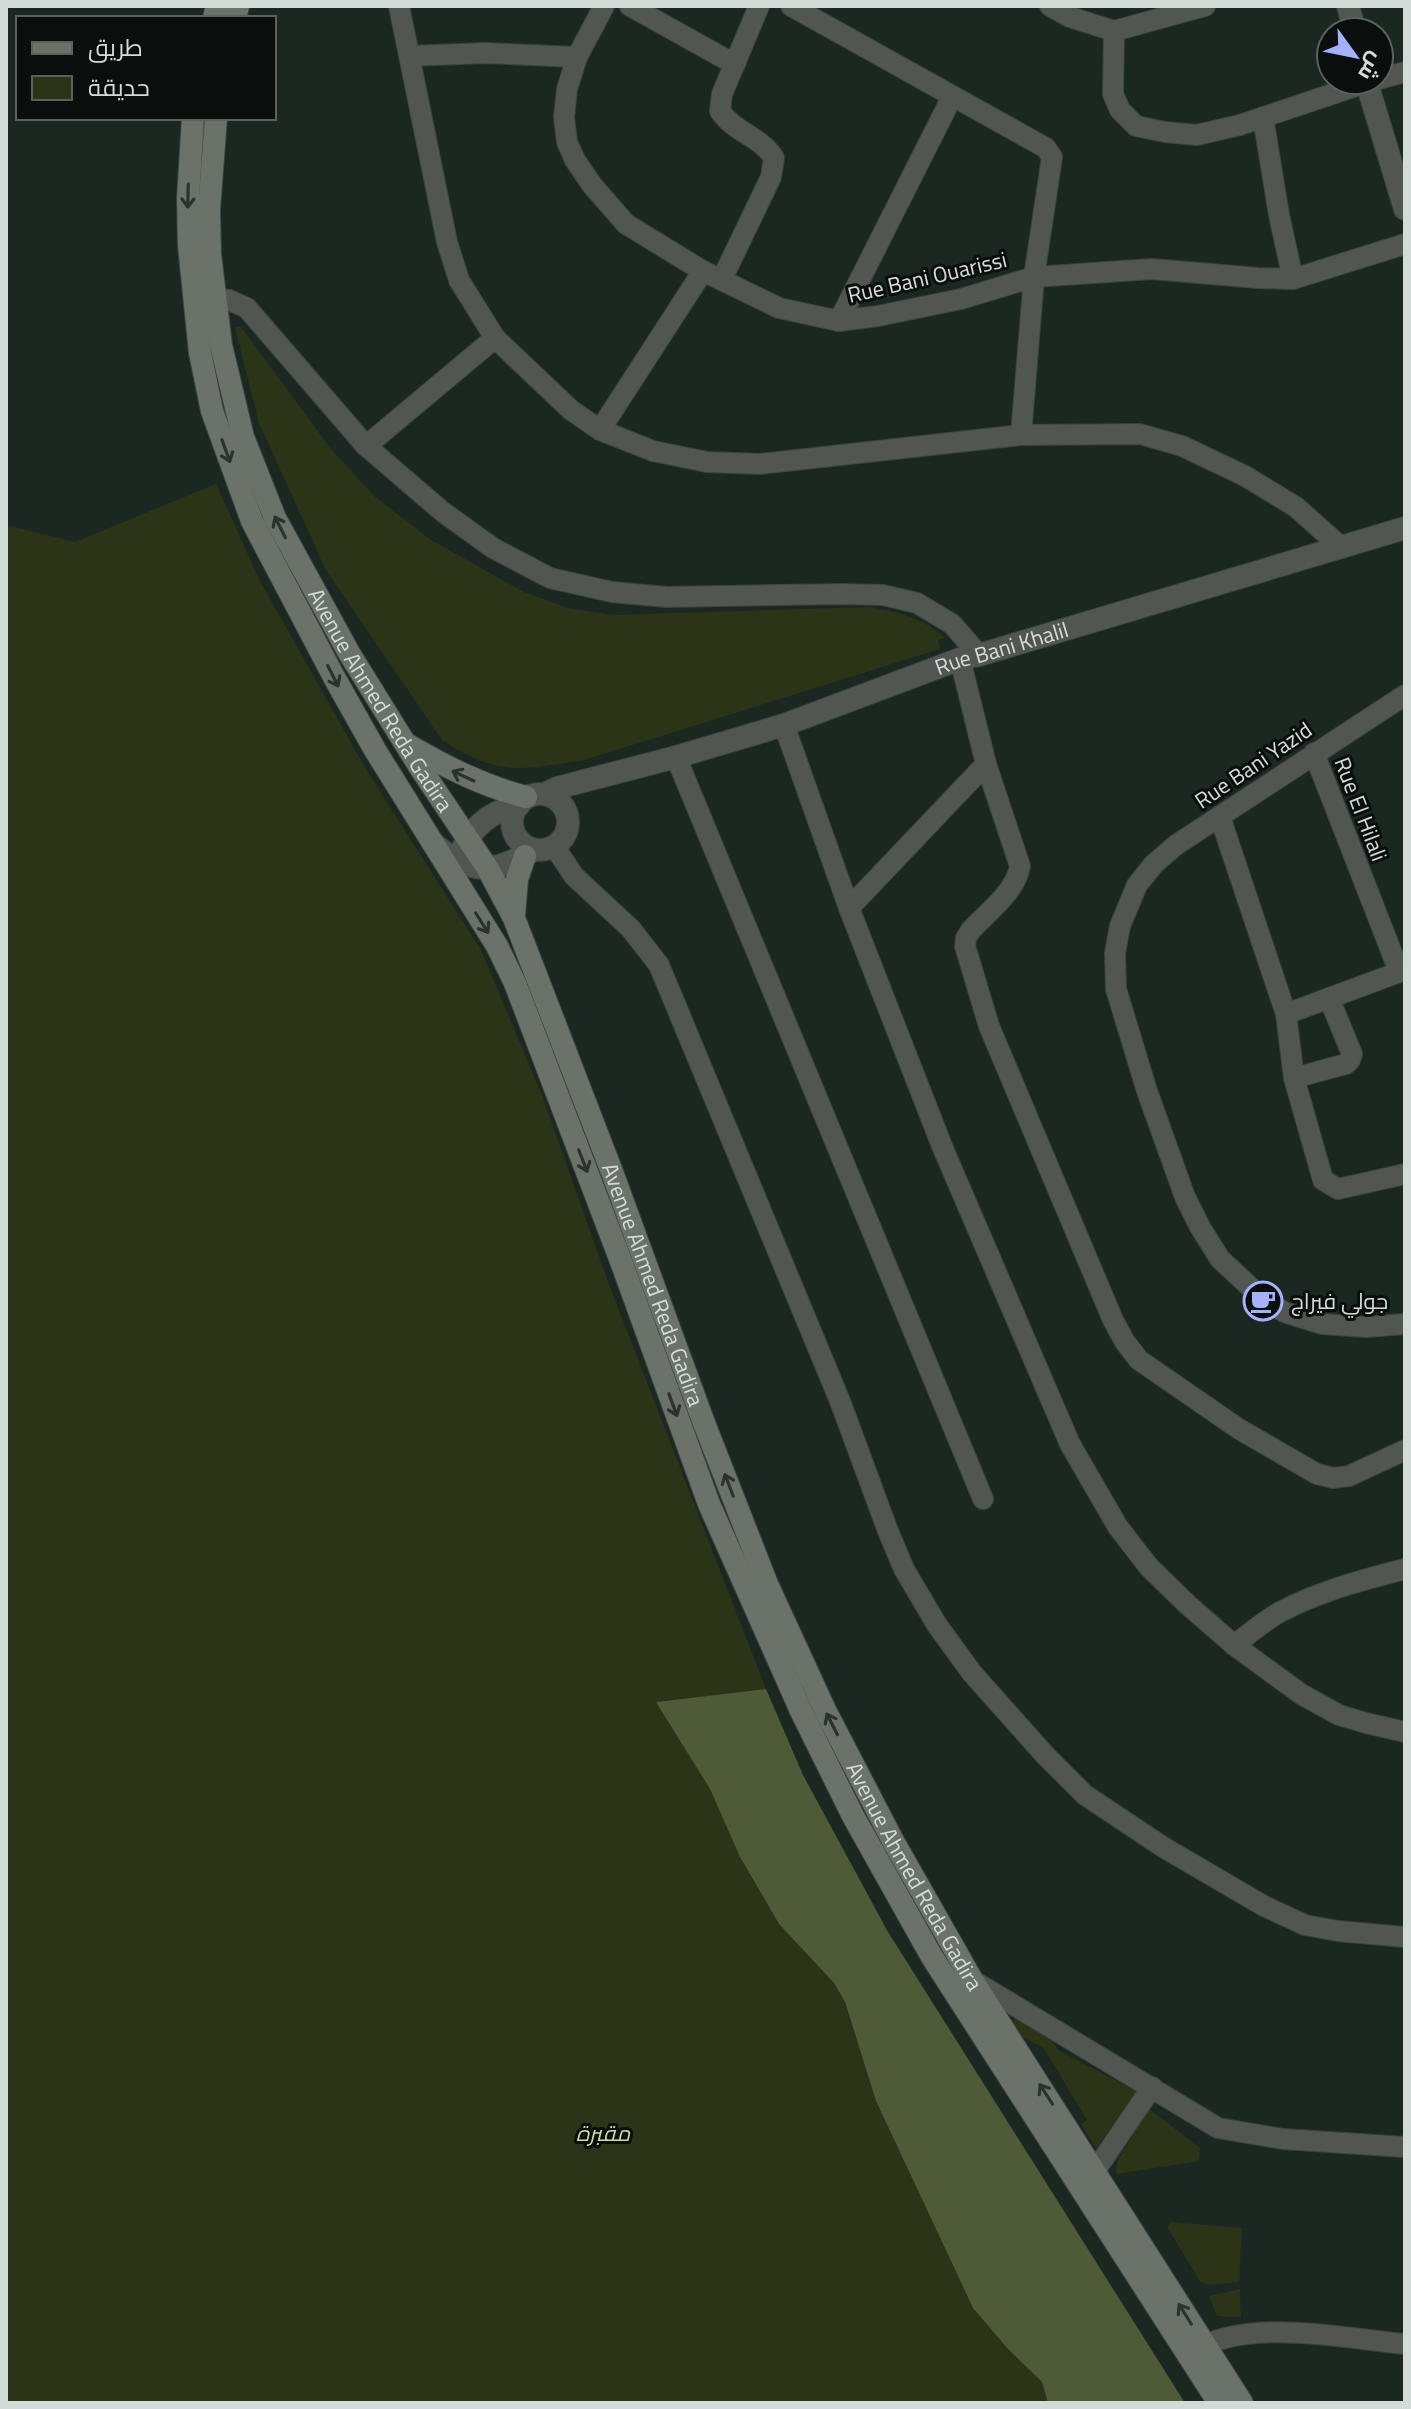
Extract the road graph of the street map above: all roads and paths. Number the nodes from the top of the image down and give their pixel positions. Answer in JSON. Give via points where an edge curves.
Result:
{"nodes":[{"id":1,"x":399,"y":6,"type":"edge"},
{"id":2,"x":604,"y":6,"type":"edge"},
{"id":3,"x":630,"y":6,"type":"edge"},
{"id":4,"x":759,"y":6,"type":"edge"},
{"id":5,"x":791,"y":6,"type":"edge"},
{"id":6,"x":1050,"y":6,"type":"edge"},
{"id":7,"x":1205,"y":6,"type":"edge"},
{"id":8,"x":1114,"y":31,"type":"junction"},
{"id":9,"x":410,"y":56,"type":"junction"},
{"id":10,"x":577,"y":57,"type":"junction"},
{"id":11,"x":736,"y":62,"type":"junction"},
{"id":12,"x":1325,"y":96,"type":"edge"},
{"id":13,"x":1377,"y":96,"type":"edge"},
{"id":14,"x":952,"y":97,"type":"junction"},
{"id":15,"x":1263,"y":117,"type":"junction"},
{"id":16,"x":193,"y":120,"type":"edge"},
{"id":17,"x":216,"y":120,"type":"edge"},
{"id":18,"x":1402,"y":186,"type":"edge"},
{"id":19,"x":1405,"y":209,"type":"edge"},
{"id":20,"x":1405,"y":244,"type":"edge"},
{"id":21,"x":713,"y":275,"type":"junction"},
{"id":22,"x":1034,"y":277,"type":"junction"},
{"id":23,"x":1293,"y":279,"type":"junction"},
{"id":24,"x":214,"y":298,"type":"junction"},
{"id":25,"x":839,"y":321,"type":"junction"},
{"id":26,"x":495,"y":338,"type":"junction"},
{"id":27,"x":600,"y":430,"type":"junction"},
{"id":28,"x":1021,"y":435,"type":"junction"},
{"id":29,"x":366,"y":446,"type":"junction"},
{"id":30,"x":1405,"y":528,"type":"edge"},
{"id":31,"x":1342,"y":548,"type":"junction"},
{"id":32,"x":970,"y":657,"type":"junction"},
{"id":33,"x":1405,"y":695,"type":"edge"},
{"id":34,"x":784,"y":725,"type":"junction"},
{"id":35,"x":405,"y":743,"type":"junction"},
{"id":36,"x":1314,"y":753,"type":"junction"},
{"id":37,"x":676,"y":757,"type":"junction"},
{"id":38,"x":986,"y":764,"type":"junction"},
{"id":39,"x":600,"y":778,"type":"junction"},
{"id":40,"x":530,"y":799,"type":"junction"},
{"id":41,"x":1220,"y":817,"type":"junction"},
{"id":42,"x":569,"y":822,"type":"junction"},
{"id":43,"x":467,"y":839,"type":"junction"},
{"id":44,"x":433,"y":843,"type":"junction"},
{"id":45,"x":538,"y":851,"type":"junction"},
{"id":46,"x":459,"y":861,"type":"junction"},
{"id":47,"x":488,"y":869,"type":"junction"},
{"id":48,"x":459,"y":887,"type":"junction"},
{"id":49,"x":849,"y":908,"type":"junction"},
{"id":50,"x":514,"y":918,"type":"junction"},
{"id":51,"x":1402,"y":970,"type":"edge"},
{"id":52,"x":1329,"y":998,"type":"junction"},
{"id":53,"x":1286,"y":1014,"type":"junction"},
{"id":54,"x":1294,"y":1078,"type":"junction"},
{"id":55,"x":1405,"y":1174,"type":"edge"},
{"id":56,"x":1405,"y":1324,"type":"edge"},
{"id":57,"x":1405,"y":1450,"type":"edge"},
{"id":58,"x":983,"y":1499,"type":"dead end"},
{"id":59,"x":1405,"y":1569,"type":"edge"},
{"id":60,"x":1234,"y":1645,"type":"junction"},
{"id":61,"x":1405,"y":1732,"type":"edge"},
{"id":62,"x":1405,"y":1937,"type":"edge"},
{"id":63,"x":972,"y":1980,"type":"junction"},
{"id":64,"x":1152,"y":2087,"type":"junction"},
{"id":65,"x":1405,"y":2147,"type":"edge"},
{"id":66,"x":1095,"y":2171,"type":"junction"},
{"id":67,"x":1405,"y":2344,"type":"edge"},
{"id":68,"x":1196,"y":2349,"type":"junction"},
{"id":69,"x":1219,"y":2403,"type":"edge"},
{"id":70,"x":1242,"y":2403,"type":"edge"}],
"edges":[{"from":1,"to":9,"type":"street"},
{"from":2,"to":10,"type":"street","name":"Rue Bani Ouarissi"},
{"from":3,"to":11,"type":"street"},
{"from":4,"to":11,"type":"street"},
{"from":5,"to":14,"type":"street"},
{"from":6,"to":8,"type":"street"},
{"from":7,"to":8,"type":"street"},
{"from":8,"to":15,"type":"street","via":[[1113,94],[1136,126],[1197,135]]},
{"from":9,"to":10,"type":"street"},
{"from":9,"to":26,"type":"street","via":[[447,242],[459,280]]},
{"from":10,"to":21,"type":"street","name":"Rue Bani Ouarissi","via":[[564,117],[575,160],[626,224]]},
{"from":11,"to":21,"type":"street","via":[[720,111],[774,158],[771,177]]},
{"from":12,"to":15,"type":"street"},
{"from":13,"to":18,"type":"street"},
{"from":14,"to":22,"type":"street","via":[[1046,148],[1052,157]]},
{"from":14,"to":25,"type":"street"},
{"from":15,"to":23,"type":"street"},
{"from":16,"to":44,"type":"main road","name":"Avenue Ahmed Reda Gadira","one_way":true,"via":[[189,246],[212,411],[252,521],[356,718]]},
{"from":17,"to":24,"type":"main road","name":"Avenue Ahmed Reda Gadira","via":[[209,210]]},
{"from":18,"to":19,"type":"street"},
{"from":20,"to":23,"type":"street","name":"Rue Bani Ouarissi"},
{"from":21,"to":25,"type":"street","name":"Rue Bani Ouarissi","via":[[779,308]]},
{"from":21,"to":27,"type":"street"},
{"from":22,"to":23,"type":"street","name":"Rue Bani Ouarissi","via":[[1152,269]]},
{"from":22,"to":25,"type":"street","name":"Rue Bani Ouarissi","via":[[961,299]]},
{"from":22,"to":28,"type":"street"},
{"from":24,"to":29,"type":"street","via":[[247,308]]},
{"from":35,"to":24,"type":"main road","name":"Avenue Ahmed Reda Gadira","one_way":true,"via":[[295,557],[258,478],[230,391]]},
{"from":26,"to":27,"type":"street","via":[[571,410]]},
{"from":26,"to":29,"type":"street"},
{"from":27,"to":28,"type":"street","via":[[653,451],[707,462],[760,464]]},
{"from":28,"to":31,"type":"street","via":[[1140,434],[1182,446],[1296,507]]},
{"from":29,"to":32,"type":"street","via":[[493,548],[550,578],[667,597],[883,595],[917,603],[952,624]]},
{"from":30,"to":31,"type":"street","name":"Rue Bani Khalil"},
{"from":31,"to":32,"type":"street","name":"Rue Bani Khalil"},
{"from":32,"to":34,"type":"street","name":"Rue Bani Khalil"},
{"from":32,"to":38,"type":"street"},
{"from":33,"to":36,"type":"street","name":"Rue Bani Yazid"},
{"from":34,"to":37,"type":"street","name":"Rue Bani Khalil"},
{"from":34,"to":49,"type":"street"},
{"from":40,"to":35,"type":"main road","one_way":true,"via":[[464,776]]},
{"from":35,"to":43,"type":"main road","name":"Avenue Ahmed Reda Gadira"},
{"from":36,"to":41,"type":"street","name":"Rue Bani Yazid"},
{"from":36,"to":51,"type":"street","name":"Rue El Hilali"},
{"from":37,"to":39,"type":"street","name":"Rue Bani Khalil"},
{"from":37,"to":58,"type":"street"},
{"from":38,"to":49,"type":"street"},
{"from":38,"to":57,"type":"street","via":[[1020,866],[1011,887],[971,930],[965,946],[989,1026],[1125,1342],[1139,1360],[1239,1429],[1317,1474],[1349,1476]]},
{"from":39,"to":40,"type":"street","name":"Rue Bani Khalil"},
{"from":39,"to":42,"type":"street","via":[[579,800]]},
{"from":40,"to":42,"type":"street","via":[[555,797]]},
{"from":40,"to":43,"type":"street","name":"Rue Bani Khalil","via":[[489,816]]},
{"from":40,"to":45,"type":"street","via":[[514,812],[512,822],[526,846]]},
{"from":41,"to":53,"type":"street"},
{"from":41,"to":56,"type":"street","name":"Rue Bani Yazid","via":[[1176,845],[1137,885],[1115,953],[1116,989],[1185,1197],[1220,1259],[1245,1285],[1284,1312],[1322,1324]]},
{"from":42,"to":45,"type":"street","via":[[567,832]]},
{"from":43,"to":46,"type":"street","name":"Rue Bani Khalil"},
{"from":43,"to":47,"type":"main road","name":"Avenue Ahmed Reda Gadira"},
{"from":44,"to":46,"type":"street"},
{"from":44,"to":48,"type":"main road","name":"Avenue Ahmed Reda Gadira"},
{"from":45,"to":47,"type":"street"},
{"from":45,"to":50,"type":"main road","via":[[517,879]]},
{"from":45,"to":62,"type":"street","via":[[631,929],[659,965],[904,1569],[972,1673],[1085,1795],[1163,1847],[1305,1925]]},
{"from":46,"to":47,"type":"street"},
{"from":46,"to":48,"type":"street","name":"Rue Bani Khalil"},
{"from":47,"to":50,"type":"main road","name":"Avenue Ahmed Reda Gadira"},
{"from":48,"to":68,"type":"main road","name":"Avenue Ahmed Reda Gadira","one_way":true,"via":[[515,983],[709,1504],[801,1711],[932,1957]]},
{"from":49,"to":60,"type":"street","via":[[942,1146],[1070,1444],[1118,1527],[1149,1567]]},
{"from":63,"to":50,"type":"main road","name":"Avenue Ahmed Reda Gadira","one_way":true,"via":[[858,1776],[767,1584]]},
{"from":51,"to":52,"type":"street"},
{"from":52,"to":53,"type":"street"},
{"from":52,"to":54,"type":"street","via":[[1350,1060]]},
{"from":53,"to":54,"type":"street"},
{"from":54,"to":55,"type":"street","via":[[1323,1180],[1338,1189]]},
{"from":59,"to":60,"type":"street","via":[[1304,1600]]},
{"from":60,"to":61,"type":"street","via":[[1339,1715]]},
{"from":63,"to":64,"type":"street"},
{"from":66,"to":63,"type":"main road","name":"Avenue Ahmed Reda Gadira","one_way":true},
{"from":64,"to":65,"type":"street","via":[[1218,2128],[1283,2139]]},
{"from":64,"to":66,"type":"street"},
{"from":68,"to":66,"type":"main road","name":"Avenue Ahmed Reda Gadira","one_way":true},
{"from":67,"to":68,"type":"street","via":[[1275,2333],[1242,2335]]},
{"from":68,"to":69,"type":"main road","name":"Avenue Ahmed Reda Gadira"},
{"from":68,"to":70,"type":"main road","name":"Avenue Ahmed Reda Gadira"}]}
